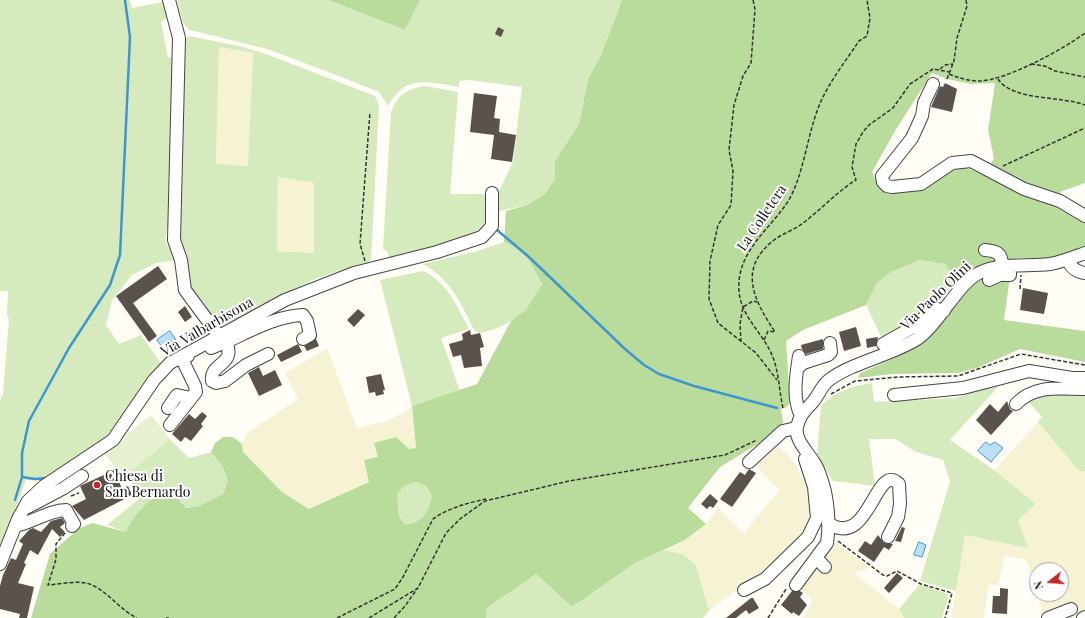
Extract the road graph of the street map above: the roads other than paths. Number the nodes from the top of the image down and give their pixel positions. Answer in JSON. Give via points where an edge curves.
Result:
{"nodes":[{"id":1,"x":169,"y":0,"type":"edge"},
{"id":2,"x":933,"y":84,"type":"dead end"},
{"id":3,"x":492,"y":193,"type":"dead end"},
{"id":4,"x":1085,"y":216,"type":"edge"},
{"id":5,"x":985,"y":250,"type":"dead end"},
{"id":6,"x":1085,"y":253,"type":"edge"},
{"id":7,"x":1068,"y":259,"type":"junction"},
{"id":8,"x":1011,"y":266,"type":"junction"},
{"id":9,"x":1085,"y":273,"type":"edge"},
{"id":10,"x":989,"y":280,"type":"dead end"},
{"id":11,"x":944,"y":311,"type":"junction"},
{"id":12,"x":222,"y":339,"type":"junction"},
{"id":13,"x":303,"y":339,"type":"dead end"},
{"id":14,"x":830,"y":344,"type":"dead end"},
{"id":15,"x":883,"y":344,"type":"dead end"},
{"id":16,"x":268,"y":354,"type":"dead end"},
{"id":17,"x":799,"y":356,"type":"dead end"},
{"id":18,"x":181,"y":357,"type":"junction"},
{"id":19,"x":797,"y":369,"type":"junction"},
{"id":20,"x":1085,"y":378,"type":"edge"},
{"id":21,"x":1085,"y":389,"type":"edge"},
{"id":22,"x":894,"y":395,"type":"dead end"},
{"id":23,"x":191,"y":398,"type":"junction"},
{"id":24,"x":1016,"y":404,"type":"dead end"},
{"id":25,"x":168,"y":408,"type":"dead end"},
{"id":26,"x":799,"y":414,"type":"junction"},
{"id":27,"x":170,"y":425,"type":"dead end"},
{"id":28,"x":807,"y":453,"type":"junction"},
{"id":29,"x":749,"y":462,"type":"dead end"},
{"id":30,"x":82,"y":476,"type":"dead end"},
{"id":31,"x":30,"y":514,"type":"junction"},
{"id":32,"x":72,"y":526,"type":"road end"},
{"id":33,"x":827,"y":528,"type":"junction"},
{"id":34,"x":888,"y":537,"type":"dead end"},
{"id":35,"x":0,"y":564,"type":"edge"},
{"id":36,"x":796,"y":585,"type":"dead end"},
{"id":37,"x":744,"y":590,"type":"dead end"},
{"id":38,"x":1071,"y":609,"type":"dead end"},
{"id":39,"x":1048,"y":618,"type":"edge"}],
"edges":[{"from":1,"to":12,"type":"street","via":[[179,38],[174,240],[185,290]]},
{"from":2,"to":4,"type":"street","via":[[912,138],[882,176],[887,186],[921,184],[952,163],[971,161],[1024,189],[1060,201]]},
{"from":3,"to":12,"type":"street","name":"Via Valbarbisona","via":[[492,226],[482,237],[437,252],[366,266],[285,300]]},
{"from":5,"to":8,"type":"street","via":[[996,251]]},
{"from":6,"to":7,"type":"street","name":"Via Paolo Olini"},
{"from":7,"to":8,"type":"street","name":"Via Paolo Olini","via":[[1052,264]]},
{"from":7,"to":9,"type":"street","via":[[1070,265]]},
{"from":8,"to":10,"type":"street","via":[[1010,275],[1000,275]]},
{"from":8,"to":11,"type":"street","name":"Via Paolo Olini","via":[[978,273]]},
{"from":11,"to":15,"type":"street","via":[[934,308],[915,326]]},
{"from":11,"to":26,"type":"street","name":"Via Paolo Olini","via":[[917,338],[828,381],[812,404]]},
{"from":12,"to":13,"type":"street","via":[[289,317],[303,315],[310,335]]},
{"from":12,"to":16,"type":"street","via":[[230,350],[228,358],[218,366],[212,376],[214,383],[225,381],[246,365]]},
{"from":12,"to":18,"type":"street","name":"Via Valbarbisona"},
{"from":14,"to":19,"type":"street","via":[[831,352],[828,355],[803,363]]},
{"from":17,"to":19,"type":"street"},
{"from":18,"to":23,"type":"street","via":[[196,386],[196,392]]},
{"from":18,"to":31,"type":"street","name":"Via Valbarbisona","via":[[170,363],[154,380],[112,440],[44,486],[28,501]]},
{"from":19,"to":26,"type":"street"},
{"from":20,"to":22,"type":"street","via":[[1029,371],[963,388]]},
{"from":21,"to":24,"type":"street","via":[[1038,390]]},
{"from":23,"to":25,"type":"street","via":[[177,395]]},
{"from":23,"to":27,"type":"street"},
{"from":26,"to":28,"type":"street","via":[[798,436]]},
{"from":26,"to":29,"type":"street"},
{"from":28,"to":33,"type":"street","via":[[815,464],[822,482]]},
{"from":28,"to":37,"type":"street","via":[[805,459],[814,486],[817,518],[808,537],[787,558],[765,579]]},
{"from":30,"to":31,"type":"street"},
{"from":31,"to":32,"type":"street","via":[[66,510],[74,524]]},
{"from":31,"to":35,"type":"street","name":"Via Valbarbisona","via":[[15,526]]},
{"from":33,"to":34,"type":"street","via":[[851,528],[867,510],[882,485],[888,479],[892,479],[899,484],[900,504],[898,517]]},
{"from":33,"to":36,"type":"street","via":[[827,544],[821,562]]},
{"from":38,"to":39,"type":"street"}]}
